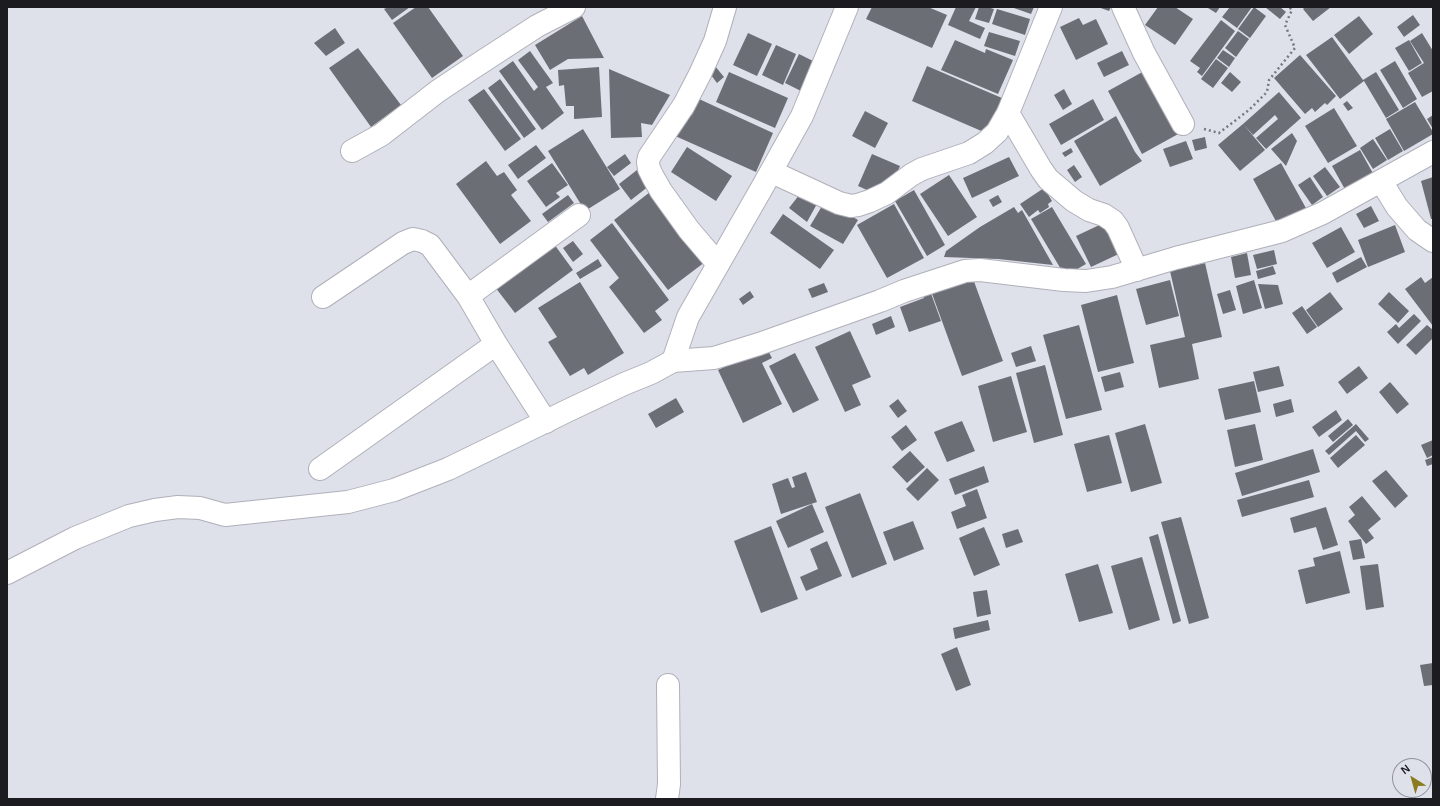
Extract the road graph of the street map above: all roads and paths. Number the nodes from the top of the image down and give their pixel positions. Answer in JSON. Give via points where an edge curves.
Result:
{"nodes":[{"id":1,"x":574,"y":7,"type":"edge"},
{"id":2,"x":726,"y":7,"type":"edge"},
{"id":3,"x":847,"y":7,"type":"edge"},
{"id":4,"x":1051,"y":7,"type":"edge"},
{"id":5,"x":1123,"y":7,"type":"edge"},
{"id":6,"x":1289,"y":7,"type":"edge"},
{"id":7,"x":1008,"y":113,"type":"junction"},
{"id":8,"x":1183,"y":124,"type":"joint"},
{"id":9,"x":352,"y":151,"type":"dead end"},
{"id":10,"x":1433,"y":152,"type":"edge"},
{"id":11,"x":772,"y":172,"type":"junction"},
{"id":12,"x":1381,"y":181,"type":"junction"},
{"id":13,"x":579,"y":215,"type":"dead end"},
{"id":14,"x":1433,"y":241,"type":"edge"},
{"id":15,"x":718,"y":264,"type":"junction"},
{"id":16,"x":1137,"y":270,"type":"junction"},
{"id":17,"x":468,"y":296,"type":"junction"},
{"id":18,"x":323,"y":297,"type":"dead end"},
{"id":19,"x":496,"y":344,"type":"junction"},
{"id":20,"x":673,"y":361,"type":"junction"},
{"id":21,"x":546,"y":422,"type":"junction"},
{"id":22,"x":320,"y":469,"type":"dead end"},
{"id":23,"x":7,"y":573,"type":"edge"},
{"id":24,"x":668,"y":686,"type":"dead end"},
{"id":25,"x":667,"y":799,"type":"edge"}],
"edges":[{"from":1,"to":9,"type":"street","via":[[537,26],[438,91],[380,135]]},
{"from":2,"to":15,"type":"street","via":[[715,41],[700,74],[648,162],[652,177],[676,213]]},
{"from":3,"to":11,"type":"street","via":[[802,116]]},
{"from":4,"to":7,"type":"street"},
{"from":5,"to":8,"type":"street","via":[[1144,53]]},
{"from":6,"to":8,"type":"path","via":[[1292,10],[1285,25],[1295,48],[1269,80],[1267,92],[1219,134]]},
{"from":7,"to":11,"type":"street","via":[[997,132],[980,147],[922,169],[887,193],[858,205],[840,203]]},
{"from":7,"to":16,"type":"street","via":[[1048,179],[1074,201],[1104,215],[1118,228]]},
{"from":10,"to":12,"type":"street"},
{"from":11,"to":15,"type":"street"},
{"from":12,"to":14,"type":"street","via":[[1396,207],[1417,230]]},
{"from":12,"to":16,"type":"street","via":[[1323,213],[1282,231]]},
{"from":13,"to":17,"type":"street"},
{"from":15,"to":20,"type":"street","via":[[688,317]]},
{"from":16,"to":20,"type":"street","via":[[1086,281],[980,270],[965,271],[714,358]]},
{"from":17,"to":18,"type":"street","via":[[430,245],[413,239],[403,243]]},
{"from":17,"to":19,"type":"street"},
{"from":19,"to":21,"type":"street"},
{"from":19,"to":22,"type":"street"},
{"from":20,"to":21,"type":"street"},
{"from":21,"to":23,"type":"street","via":[[448,470],[394,490],[348,502],[226,515],[200,508],[155,510],[128,516],[74,538]]},
{"from":24,"to":25,"type":"street"}]}
